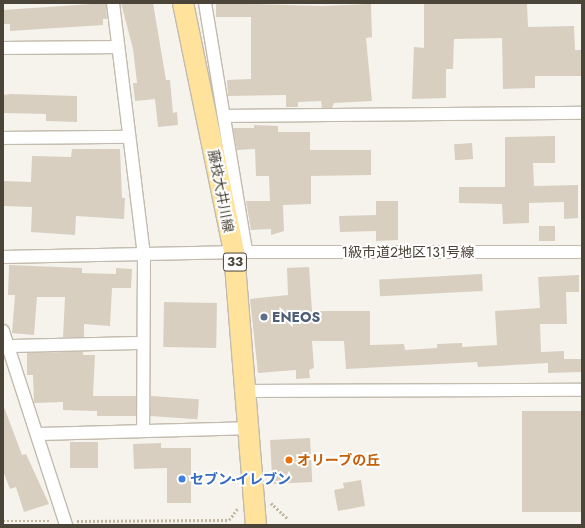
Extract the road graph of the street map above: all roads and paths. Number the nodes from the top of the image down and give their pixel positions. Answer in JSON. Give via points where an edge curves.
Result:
{"nodes":[{"id":1,"x":113,"y":3,"type":"edge"},
{"id":2,"x":183,"y":3,"type":"edge"},
{"id":3,"x":206,"y":3,"type":"edge"},
{"id":4,"x":118,"y":47,"type":"junction"},
{"id":5,"x":3,"y":48,"type":"edge"},
{"id":6,"x":582,"y":113,"type":"edge"},
{"id":7,"x":224,"y":116,"type":"junction"},
{"id":8,"x":129,"y":137,"type":"junction"},
{"id":9,"x":3,"y":138,"type":"edge"},
{"id":10,"x":240,"y":252,"type":"junction"},
{"id":11,"x":582,"y":252,"type":"edge"},
{"id":12,"x":144,"y":255,"type":"junction"},
{"id":13,"x":3,"y":257,"type":"edge"},
{"id":14,"x":3,"y":331,"type":"edge"},
{"id":15,"x":142,"y":343,"type":"junction"},
{"id":16,"x":8,"y":346,"type":"junction"},
{"id":17,"x":582,"y":390,"type":"edge"},
{"id":18,"x":246,"y":391,"type":"junction"},
{"id":19,"x":249,"y":428,"type":"junction"},
{"id":20,"x":143,"y":430,"type":"junction"},
{"id":21,"x":37,"y":434,"type":"junction"},
{"id":22,"x":241,"y":503,"type":"dead end"},
{"id":23,"x":3,"y":521,"type":"edge"},
{"id":24,"x":66,"y":523,"type":"edge"},
{"id":25,"x":256,"y":525,"type":"edge"}],
"edges":[{"from":1,"to":4,"type":"street"},
{"from":2,"to":10,"type":"main road","name":"藤枝大井川線","number":"33"},
{"from":3,"to":7,"type":"street"},
{"from":4,"to":5,"type":"street"},
{"from":4,"to":8,"type":"street"},
{"from":6,"to":7,"type":"street"},
{"from":7,"to":10,"type":"street"},
{"from":8,"to":9,"type":"street"},
{"from":8,"to":12,"type":"street"},
{"from":10,"to":11,"type":"street","name":"1級市道2地区131号線"},
{"from":10,"to":12,"type":"street","name":"1級市道2地区131号線"},
{"from":10,"to":18,"type":"main road","name":"藤枝大井川線","number":"33"},
{"from":12,"to":13,"type":"street","name":"1級市道2地区131号線"},
{"from":12,"to":15,"type":"street"},
{"from":14,"to":16,"type":"street"},
{"from":15,"to":16,"type":"street"},
{"from":15,"to":20,"type":"street"},
{"from":16,"to":21,"type":"street"},
{"from":17,"to":18,"type":"street"},
{"from":18,"to":19,"type":"main road","name":"藤枝大井川線","number":"33"},
{"from":19,"to":20,"type":"street"},
{"from":19,"to":25,"type":"main road","name":"藤枝大井川線","number":"33"},
{"from":20,"to":21,"type":"street"},
{"from":21,"to":24,"type":"street"},
{"from":22,"to":24,"type":"path","via":[[229,520]]},
{"from":23,"to":24,"type":"path"}]}
